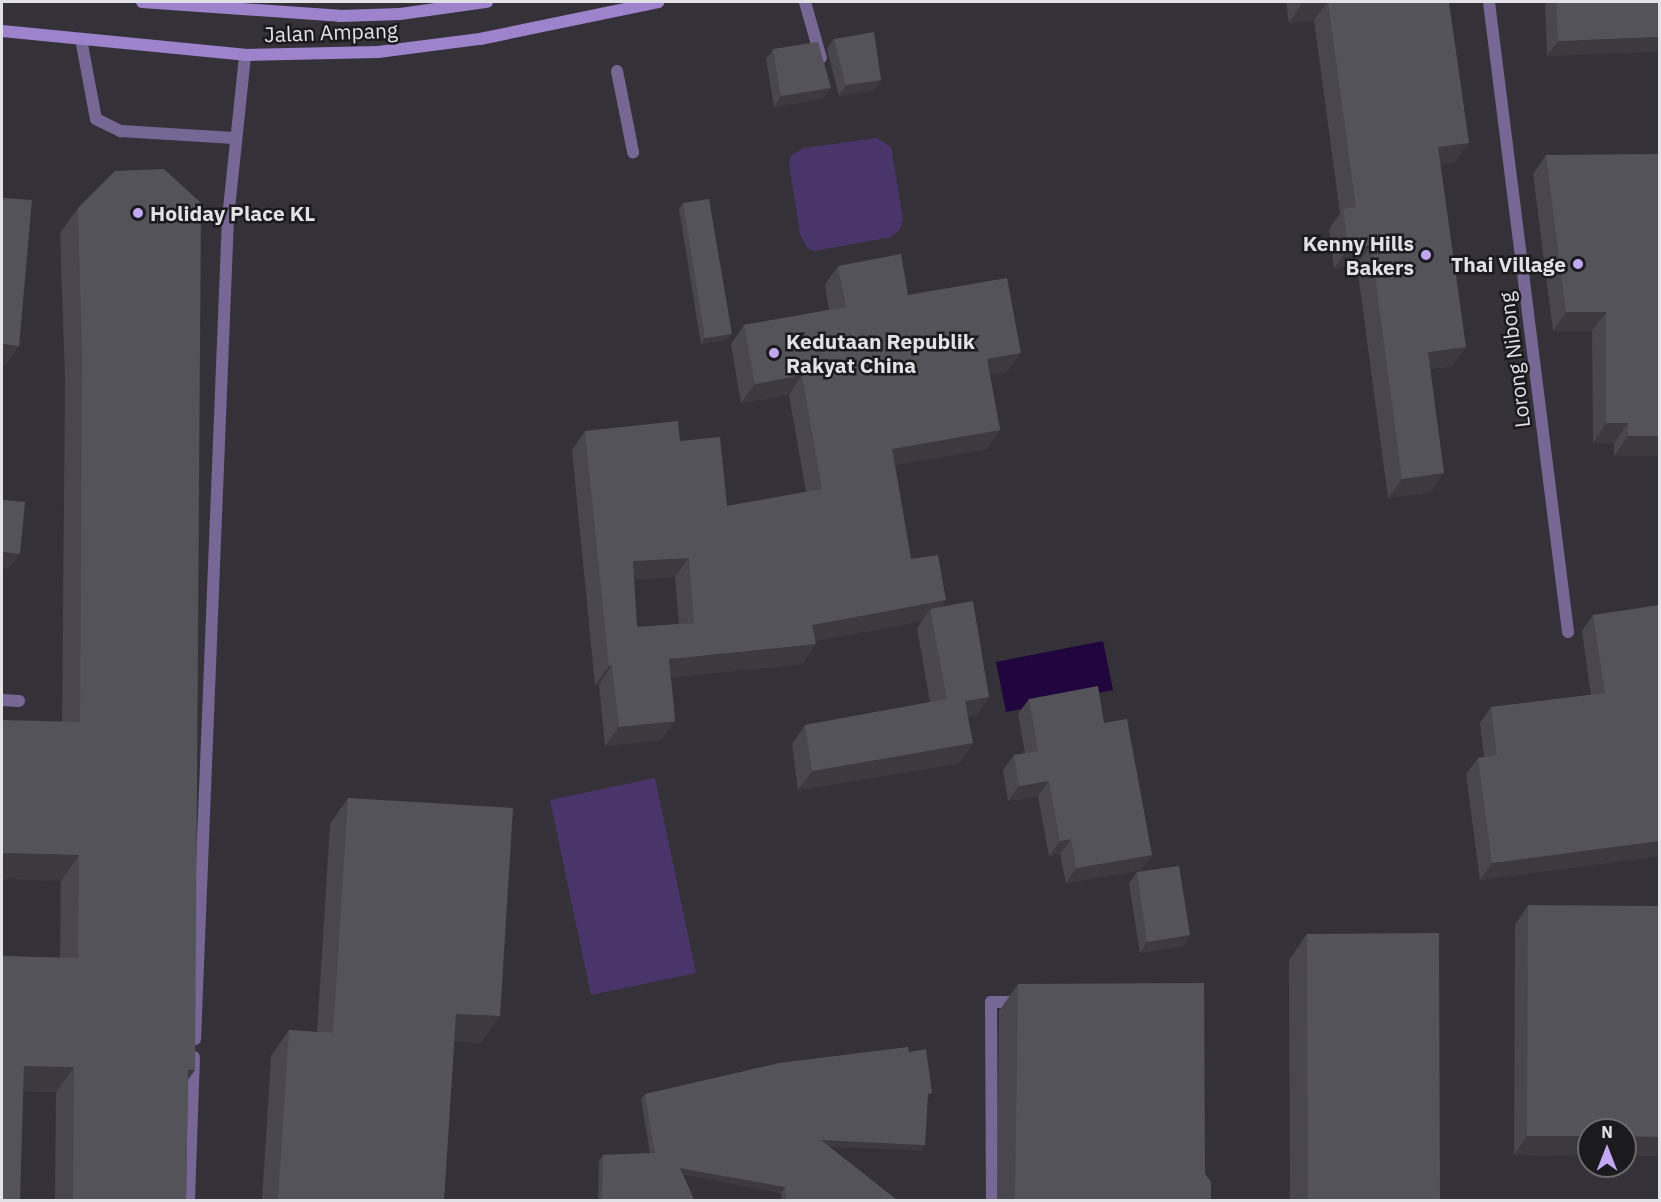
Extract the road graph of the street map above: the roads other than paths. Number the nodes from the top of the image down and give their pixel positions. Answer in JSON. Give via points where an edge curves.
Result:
{"nodes":[{"id":1,"x":142,"y":2,"type":"edge"},
{"id":2,"x":156,"y":2,"type":"edge"},
{"id":3,"x":479,"y":2,"type":"edge"},
{"id":4,"x":658,"y":2,"type":"edge"},
{"id":5,"x":805,"y":2,"type":"edge"},
{"id":6,"x":1489,"y":2,"type":"edge"},
{"id":7,"x":2,"y":31,"type":"edge"},
{"id":8,"x":81,"y":39,"type":"junction"},
{"id":9,"x":245,"y":55,"type":"junction"},
{"id":10,"x":825,"y":70,"type":"edge"},
{"id":11,"x":617,"y":71,"type":"dead end"},
{"id":12,"x":234,"y":138,"type":"junction"},
{"id":13,"x":633,"y":152,"type":"dead end"},
{"id":14,"x":1568,"y":632,"type":"dead end"},
{"id":15,"x":2,"y":700,"type":"edge"},
{"id":16,"x":19,"y":701,"type":"dead end"},
{"id":17,"x":1039,"y":1002,"type":"edge"},
{"id":18,"x":189,"y":1200,"type":"edge"},
{"id":19,"x":992,"y":1200,"type":"edge"}],
"edges":[{"from":1,"to":2,"type":"main road","name":"Jalan Ampang"},
{"from":2,"to":3,"type":"main road","name":"Jalan Ampang","via":[[340,16],[400,14]]},
{"from":4,"to":9,"type":"main road","name":"Jalan Ampang","via":[[433,47]]},
{"from":5,"to":10,"type":"street"},
{"from":6,"to":14,"type":"street","name":"Lorong Nibong"},
{"from":7,"to":8,"type":"main road","name":"Jalan Ampang"},
{"from":8,"to":9,"type":"main road","name":"Jalan Ampang"},
{"from":8,"to":12,"type":"street","via":[[96,119],[121,131]]},
{"from":9,"to":12,"type":"street"},
{"from":11,"to":13,"type":"street"},
{"from":12,"to":18,"type":"street"},
{"from":15,"to":16,"type":"street"},
{"from":17,"to":19,"type":"street","via":[[991,1002]]}]}
